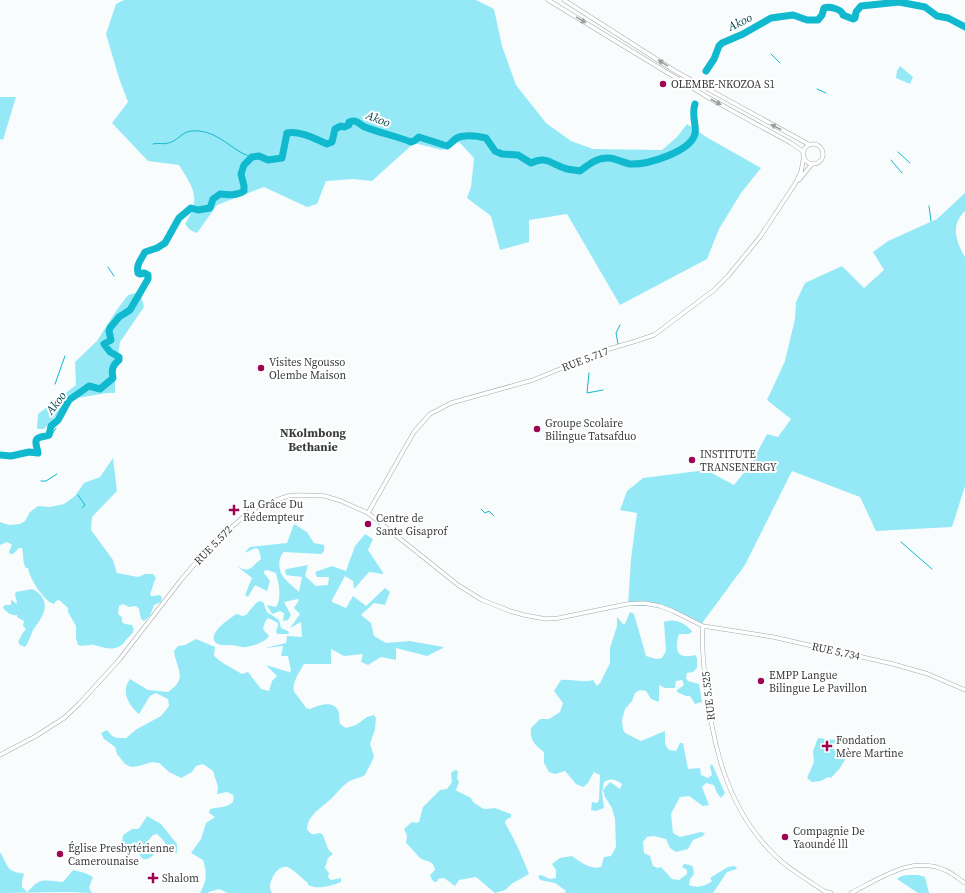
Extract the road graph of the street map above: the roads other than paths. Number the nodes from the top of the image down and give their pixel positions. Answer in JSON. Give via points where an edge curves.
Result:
{"nodes":[{"id":1,"x":548,"y":0,"type":"edge"},
{"id":2,"x":564,"y":0,"type":"edge"},
{"id":3,"x":810,"y":145,"type":"junction"},
{"id":4,"x":804,"y":154,"type":"junction"},
{"id":5,"x":812,"y":164,"type":"junction"},
{"id":6,"x":795,"y":184,"type":"junction"},
{"id":7,"x":368,"y":513,"type":"junction"},
{"id":8,"x":703,"y":626,"type":"junction"},
{"id":9,"x":965,"y":690,"type":"edge"},
{"id":10,"x":0,"y":755,"type":"edge"},
{"id":11,"x":965,"y":883,"type":"edge"},
{"id":12,"x":831,"y":893,"type":"edge"},
{"id":13,"x":851,"y":893,"type":"edge"}],
"edges":[{"from":1,"to":4,"type":"street","one_way":true,"via":[[709,98],[791,142]]},
{"from":3,"to":2,"type":"street","one_way":true,"via":[[675,71]]},
{"from":3,"to":4,"type":"street"},
{"from":3,"to":5,"type":"street","via":[[820,147],[823,155],[819,162]]},
{"from":4,"to":5,"type":"street","via":[[807,161]]},
{"from":4,"to":6,"type":"street","name":"RUE 5.717","via":[[804,164]]},
{"from":5,"to":6,"type":"street","name":"RUE 5.717"},
{"from":6,"to":7,"type":"street","name":"RUE 5.717","via":[[760,237],[728,276],[707,296],[654,335],[606,350],[533,380],[451,403],[430,414],[414,432]]},
{"from":7,"to":8,"type":"street","name":"RUE 5.572","via":[[443,574],[482,600],[510,611],[536,617],[559,618],[644,603],[673,611]]},
{"from":7,"to":10,"type":"street","name":"RUE 5.572","via":[[325,496],[313,495],[288,496],[250,511],[204,553],[135,640],[83,700],[67,715],[36,736]]},
{"from":8,"to":9,"type":"street","name":"RUE 5.734","via":[[773,637],[893,664],[928,674]]},
{"from":8,"to":12,"type":"street","name":"RUE 5.525","via":[[705,676],[714,739],[721,765],[737,802],[748,823],[770,851],[785,865]]},
{"from":11,"to":13,"type":"street","via":[[945,870],[930,865],[914,865]]}]}
